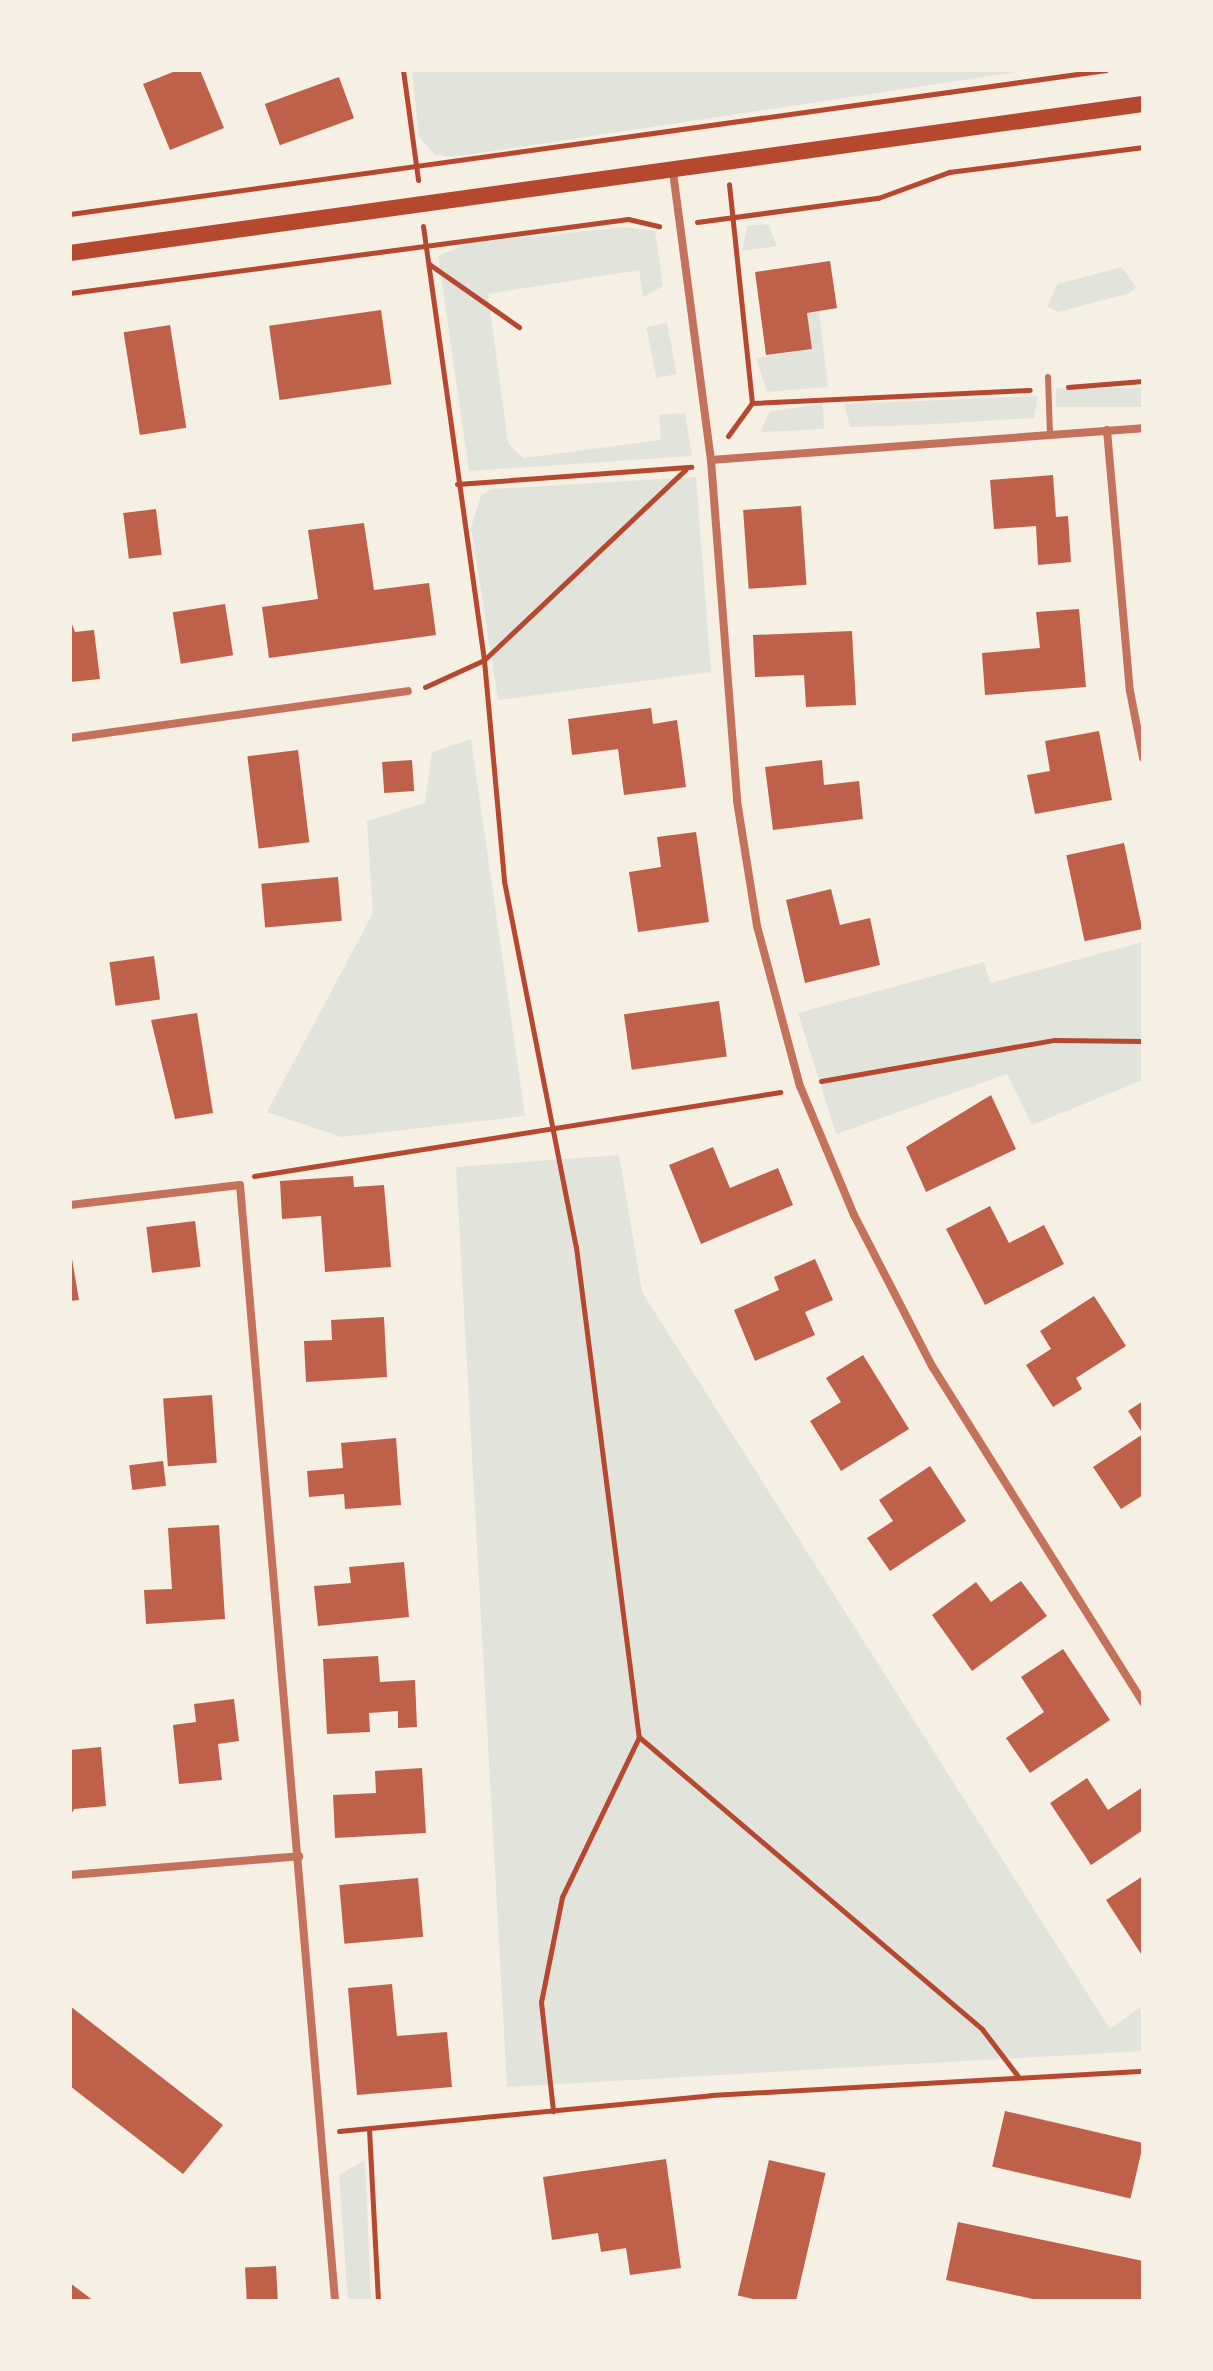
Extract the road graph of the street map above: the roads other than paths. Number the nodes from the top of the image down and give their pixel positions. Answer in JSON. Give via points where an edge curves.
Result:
{"nodes":[{"id":1,"x":1143,"y":104,"type":"edge"},
{"id":2,"x":673,"y":172,"type":"junction"},
{"id":3,"x":70,"y":253,"type":"edge"},
{"id":4,"x":1048,"y":377,"type":"dead end"},
{"id":5,"x":1143,"y":428,"type":"edge"},
{"id":6,"x":1107,"y":430,"type":"junction"},
{"id":7,"x":1050,"y":435,"type":"junction"},
{"id":8,"x":711,"y":460,"type":"junction"},
{"id":9,"x":408,"y":691,"type":"road end"},
{"id":10,"x":70,"y":738,"type":"edge"},
{"id":11,"x":1143,"y":758,"type":"edge"},
{"id":12,"x":70,"y":1205,"type":"edge"},
{"id":13,"x":1143,"y":1703,"type":"edge"},
{"id":14,"x":299,"y":1856,"type":"junction"},
{"id":15,"x":70,"y":1875,"type":"edge"},
{"id":16,"x":335,"y":2301,"type":"edge"}],
"edges":[{"from":1,"to":2,"type":"main road"},
{"from":2,"to":3,"type":"main road"},
{"from":2,"to":8,"type":"street"},
{"from":4,"to":7,"type":"lane"},
{"from":5,"to":6,"type":"street"},
{"from":6,"to":7,"type":"street"},
{"from":6,"to":11,"type":"street","via":[[1130,691]]},
{"from":7,"to":8,"type":"street"},
{"from":8,"to":13,"type":"street","via":[[737,801],[757,926],[800,1086],[854,1215],[932,1366]]},
{"from":9,"to":10,"type":"street"},
{"from":12,"to":14,"type":"street","via":[[240,1185]]},
{"from":14,"to":15,"type":"street"},
{"from":14,"to":16,"type":"street"}]}
